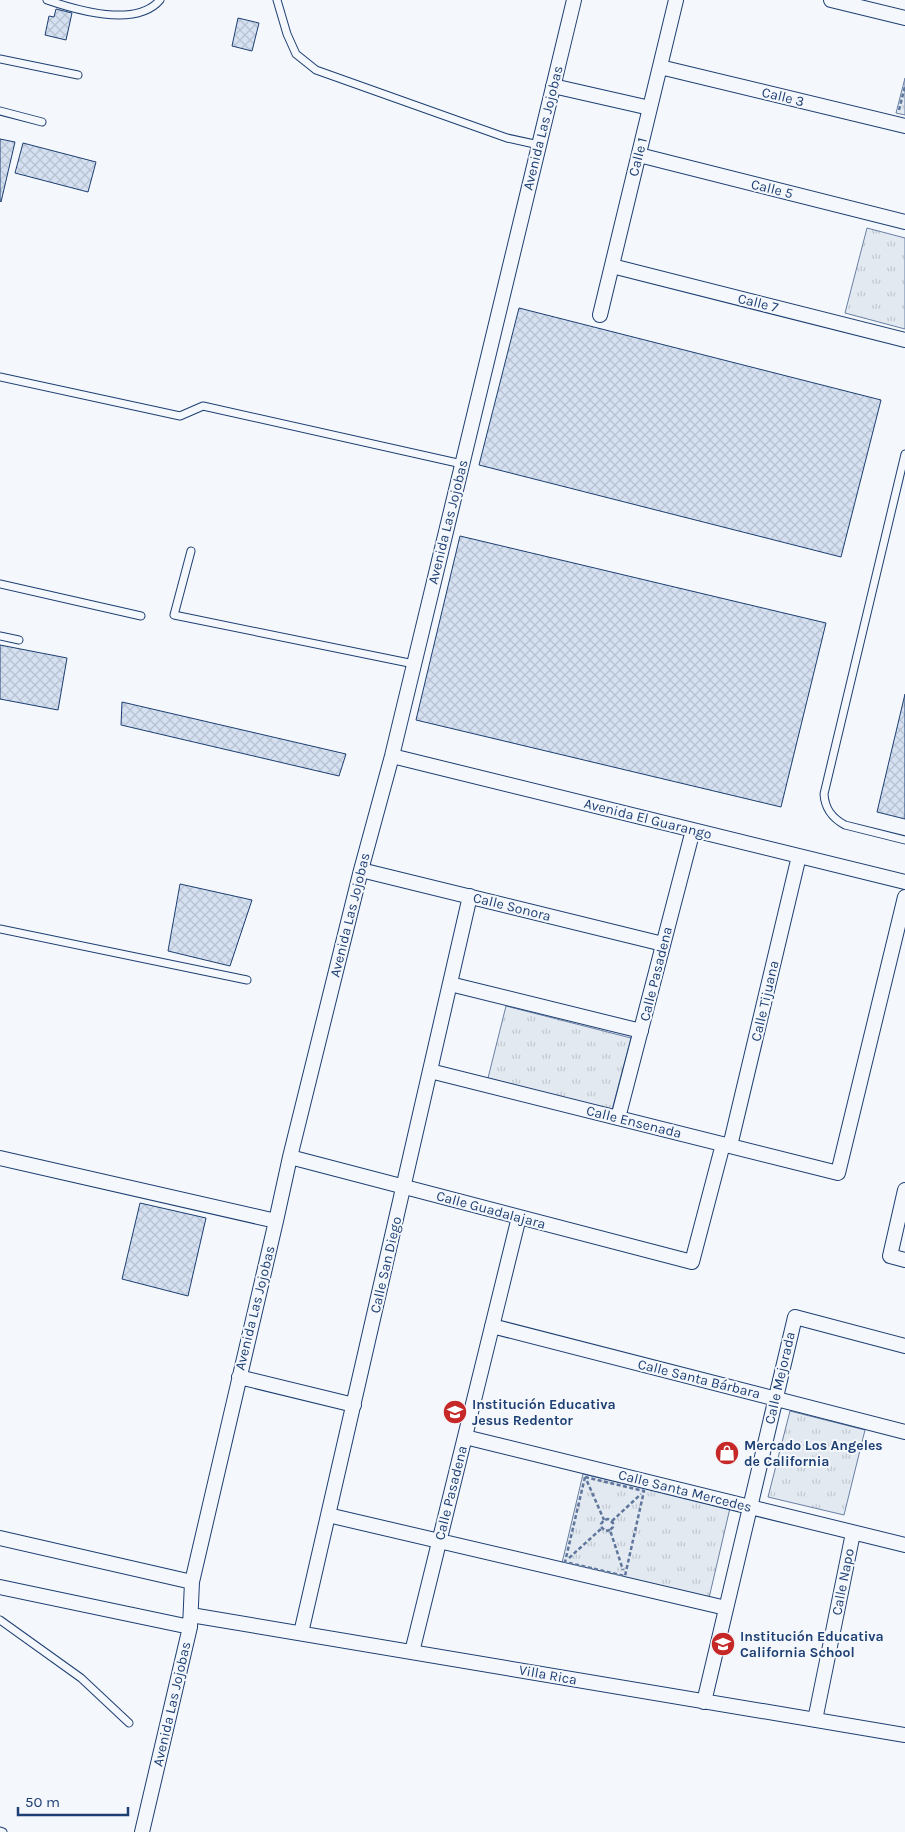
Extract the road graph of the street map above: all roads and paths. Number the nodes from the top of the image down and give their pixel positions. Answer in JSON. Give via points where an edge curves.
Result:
{"nodes":[{"id":1,"x":47,"y":0,"type":"edge"},
{"id":2,"x":160,"y":0,"type":"edge"},
{"id":3,"x":277,"y":0,"type":"edge"},
{"id":4,"x":574,"y":0,"type":"edge"},
{"id":5,"x":676,"y":0,"type":"edge"},
{"id":6,"x":831,"y":0,"type":"edge"},
{"id":7,"x":905,"y":18,"type":"edge"},
{"id":8,"x":0,"y":59,"type":"edge"},
{"id":9,"x":660,"y":67,"type":"junction"},
{"id":10,"x":78,"y":76,"type":"dead end"},
{"id":11,"x":553,"y":86,"type":"junction"},
{"id":12,"x":905,"y":86,"type":"edge"},
{"id":13,"x":650,"y":108,"type":"junction"},
{"id":14,"x":0,"y":111,"type":"edge"},
{"id":15,"x":905,"y":114,"type":"edge"},
{"id":16,"x":42,"y":122,"type":"dead end"},
{"id":17,"x":905,"y":126,"type":"edge"},
{"id":18,"x":539,"y":145,"type":"junction"},
{"id":19,"x":639,"y":155,"type":"junction"},
{"id":20,"x":905,"y":222,"type":"edge"},
{"id":21,"x":612,"y":266,"type":"junction"},
{"id":22,"x":600,"y":315,"type":"dead end"},
{"id":23,"x":905,"y":340,"type":"edge"},
{"id":24,"x":0,"y":377,"type":"edge"},
{"id":25,"x":905,"y":454,"type":"edge"},
{"id":26,"x":462,"y":464,"type":"junction"},
{"id":27,"x":191,"y":551,"type":"dead end"},
{"id":28,"x":0,"y":584,"type":"edge"},
{"id":29,"x":141,"y":616,"type":"dead end"},
{"id":30,"x":0,"y":636,"type":"edge"},
{"id":31,"x":19,"y":640,"type":"dead end"},
{"id":32,"x":414,"y":664,"type":"junction"},
{"id":33,"x":392,"y":756,"type":"junction"},
{"id":34,"x":693,"y":830,"type":"junction"},
{"id":35,"x":905,"y":840,"type":"edge"},
{"id":36,"x":799,"y":856,"type":"junction"},
{"id":37,"x":361,"y":870,"type":"junction"},
{"id":38,"x":905,"y":882,"type":"edge"},
{"id":39,"x":470,"y":896,"type":"junction"},
{"id":40,"x":905,"y":897,"type":"edge"},
{"id":41,"x":0,"y":929,"type":"edge"},
{"id":42,"x":663,"y":944,"type":"junction"},
{"id":43,"x":247,"y":980,"type":"dead end"},
{"id":44,"x":450,"y":984,"type":"junction"},
{"id":45,"x":641,"y":1031,"type":"junction"},
{"id":46,"x":430,"y":1071,"type":"junction"},
{"id":47,"x":618,"y":1118,"type":"junction"},
{"id":48,"x":727,"y":1145,"type":"junction"},
{"id":49,"x":290,"y":1157,"type":"junction"},
{"id":50,"x":0,"y":1158,"type":"edge"},
{"id":51,"x":404,"y":1187,"type":"junction"},
{"id":52,"x":905,"y":1190,"type":"edge"},
{"id":53,"x":518,"y":1217,"type":"junction"},
{"id":54,"x":276,"y":1221,"type":"junction"},
{"id":55,"x":905,"y":1260,"type":"edge"},
{"id":56,"x":692,"y":1262,"type":"joint"},
{"id":57,"x":492,"y":1326,"type":"junction"},
{"id":58,"x":905,"y":1346,"type":"edge"},
{"id":59,"x":239,"y":1377,"type":"junction"},
{"id":60,"x":775,"y":1399,"type":"junction"},
{"id":61,"x":354,"y":1405,"type":"junction"},
{"id":62,"x":905,"y":1432,"type":"edge"},
{"id":63,"x":465,"y":1437,"type":"junction"},
{"id":64,"x":586,"y":1472,"type":"junction"},
{"id":65,"x":644,"y":1491,"type":"junction"},
{"id":66,"x":750,"y":1507,"type":"junction"},
{"id":67,"x":328,"y":1515,"type":"junction"},
{"id":68,"x":604,"y":1520,"type":"junction"},
{"id":69,"x":612,"y":1521,"type":"junction"},
{"id":70,"x":602,"y":1528,"type":"junction"},
{"id":71,"x":610,"y":1530,"type":"junction"},
{"id":72,"x":853,"y":1532,"type":"junction"},
{"id":73,"x":0,"y":1538,"type":"edge"},
{"id":74,"x":440,"y":1541,"type":"junction"},
{"id":75,"x":905,"y":1545,"type":"edge"},
{"id":76,"x":564,"y":1566,"type":"junction"},
{"id":77,"x":624,"y":1580,"type":"junction"},
{"id":78,"x":192,"y":1582,"type":"junction"},
{"id":79,"x":0,"y":1587,"type":"edge"},
{"id":80,"x":726,"y":1608,"type":"junction"},
{"id":81,"x":0,"y":1620,"type":"edge"},
{"id":82,"x":191,"y":1621,"type":"junction"},
{"id":83,"x":302,"y":1633,"type":"junction"},
{"id":84,"x":412,"y":1652,"type":"junction"},
{"id":85,"x":704,"y":1702,"type":"junction"},
{"id":86,"x":815,"y":1720,"type":"junction"},
{"id":87,"x":129,"y":1722,"type":"dead end"},
{"id":88,"x":905,"y":1735,"type":"edge"},
{"id":89,"x":142,"y":1832,"type":"edge"}],
"edges":[{"from":1,"to":2,"type":"lane","via":[[77,10],[125,15],[142,12]]},
{"from":3,"to":18,"type":"lane","via":[[296,54],[316,70],[507,138]]},
{"from":4,"to":11,"type":"street","name":"Avenida Las Jojobas"},
{"from":5,"to":9,"type":"street","name":"Calle 1"},
{"from":6,"to":7,"type":"street"},
{"from":8,"to":10,"type":"lane"},
{"from":9,"to":13,"type":"street","name":"Calle 1"},
{"from":9,"to":17,"type":"street","name":"Calle 3"},
{"from":11,"to":13,"type":"street"},
{"from":11,"to":18,"type":"street","name":"Avenida Las Jojobas"},
{"from":12,"to":15,"type":"path","via":[[898,112]]},
{"from":13,"to":19,"type":"street","name":"Calle 1"},
{"from":14,"to":16,"type":"lane"},
{"from":18,"to":26,"type":"street","name":"Avenida Las Jojobas"},
{"from":19,"to":20,"type":"street","name":"Calle 5"},
{"from":19,"to":21,"type":"street","name":"Calle 1"},
{"from":21,"to":22,"type":"street","name":"Calle 1"},
{"from":21,"to":23,"type":"street","name":"Calle 7"},
{"from":24,"to":26,"type":"lane","via":[[180,416],[202,406]]},
{"from":25,"to":35,"type":"lane","via":[[824,794],[828,810],[845,825]]},
{"from":26,"to":32,"type":"street","name":"Avenida Las Jojobas"},
{"from":27,"to":32,"type":"lane","via":[[174,614]]},
{"from":28,"to":29,"type":"lane"},
{"from":30,"to":31,"type":"lane"},
{"from":32,"to":33,"type":"street","name":"Avenida Las Jojobas"},
{"from":33,"to":34,"type":"street","name":"Avenida El Guarango"},
{"from":33,"to":37,"type":"street","name":"Avenida Las Jojobas"},
{"from":34,"to":36,"type":"street","name":"Avenida El Guarango"},
{"from":34,"to":42,"type":"street","name":"Calle Pasadena"},
{"from":36,"to":38,"type":"street","name":"Avenida El Guarango"},
{"from":36,"to":48,"type":"street","name":"Calle Tijuana"},
{"from":37,"to":39,"type":"street","name":"Calle Sonora"},
{"from":37,"to":49,"type":"street","name":"Avenida Las Jojobas"},
{"from":39,"to":42,"type":"street","name":"Calle Sonora"},
{"from":39,"to":44,"type":"street","name":"Calle San Diego"},
{"from":40,"to":48,"type":"street","name":"Calle Ensenada","via":[[838,1173]]},
{"from":41,"to":43,"type":"lane"},
{"from":42,"to":45,"type":"street","name":"Calle Pasadena"},
{"from":44,"to":45,"type":"street"},
{"from":44,"to":46,"type":"street","name":"Calle San Diego"},
{"from":45,"to":47,"type":"street","name":"Calle Pasadena"},
{"from":46,"to":47,"type":"street","name":"Calle Ensenada"},
{"from":46,"to":51,"type":"street","name":"Calle San Diego"},
{"from":47,"to":48,"type":"street","name":"Calle Ensenada"},
{"from":48,"to":56,"type":"street","name":"Calle Tijuana"},
{"from":49,"to":51,"type":"street","name":"Calle Guadalajara"},
{"from":49,"to":54,"type":"street","name":"Avenida Las Jojobas"},
{"from":50,"to":54,"type":"street"},
{"from":51,"to":53,"type":"street","name":"Calle Guadalajara"},
{"from":51,"to":61,"type":"street","name":"Calle San Diego"},
{"from":52,"to":55,"type":"street","via":[[890,1256]]},
{"from":53,"to":56,"type":"street","name":"Calle Guadalajara"},
{"from":53,"to":57,"type":"street","name":"Calle Pasadena"},
{"from":54,"to":59,"type":"street","name":"Avenida Las Jojobas"},
{"from":57,"to":60,"type":"street","name":"Calle Santa Bárbara"},
{"from":57,"to":63,"type":"street","name":"Calle Pasadena"},
{"from":58,"to":60,"type":"street","name":"Calle Mejorada","via":[[795,1317]]},
{"from":59,"to":61,"type":"street"},
{"from":59,"to":78,"type":"street","name":"Avenida Las Jojobas"},
{"from":60,"to":62,"type":"street","name":"Calle Santa Bárbara"},
{"from":60,"to":66,"type":"street","name":"Calle Mejorada"},
{"from":61,"to":67,"type":"street","name":"Calle San Diego"},
{"from":63,"to":64,"type":"street","name":"Calle Santa Mercedes"},
{"from":63,"to":74,"type":"street","name":"Calle Pasadena"},
{"from":64,"to":65,"type":"path"},
{"from":64,"to":66,"type":"street","name":"Calle Santa Mercedes"},
{"from":64,"to":68,"type":"path"},
{"from":64,"to":76,"type":"path"},
{"from":65,"to":69,"type":"path"},
{"from":65,"to":77,"type":"path"},
{"from":66,"to":72,"type":"street","name":"Calle Santa Mercedes"},
{"from":66,"to":80,"type":"street","name":"Calle Mejorada"},
{"from":67,"to":74,"type":"street"},
{"from":67,"to":83,"type":"street","name":"Calle San Diego"},
{"from":68,"to":69,"type":"path"},
{"from":68,"to":70,"type":"path"},
{"from":69,"to":71,"type":"path"},
{"from":70,"to":71,"type":"path"},
{"from":70,"to":76,"type":"path"},
{"from":71,"to":77,"type":"path"},
{"from":72,"to":75,"type":"street","name":"Calle Santa Mercedes"},
{"from":72,"to":86,"type":"street","name":"Calle Napo"},
{"from":73,"to":78,"type":"street"},
{"from":74,"to":76,"type":"street"},
{"from":74,"to":84,"type":"street","name":"Calle Pasadena"},
{"from":76,"to":77,"type":"street"},
{"from":76,"to":77,"type":"path"},
{"from":77,"to":80,"type":"street"},
{"from":78,"to":82,"type":"street","name":"Avenida Las Jojobas"},
{"from":79,"to":82,"type":"street","name":"Villa Rica"},
{"from":80,"to":85,"type":"street","name":"Calle Mejorada"},
{"from":81,"to":87,"type":"lane","via":[[81,1678]]},
{"from":82,"to":83,"type":"street","name":"Villa Rica"},
{"from":82,"to":89,"type":"street","name":"Avenida Las Jojobas"},
{"from":83,"to":84,"type":"street","name":"Villa Rica"},
{"from":84,"to":85,"type":"street","name":"Villa Rica"},
{"from":85,"to":86,"type":"street","name":"Villa Rica"},
{"from":86,"to":88,"type":"street","name":"Villa Rica"}]}
